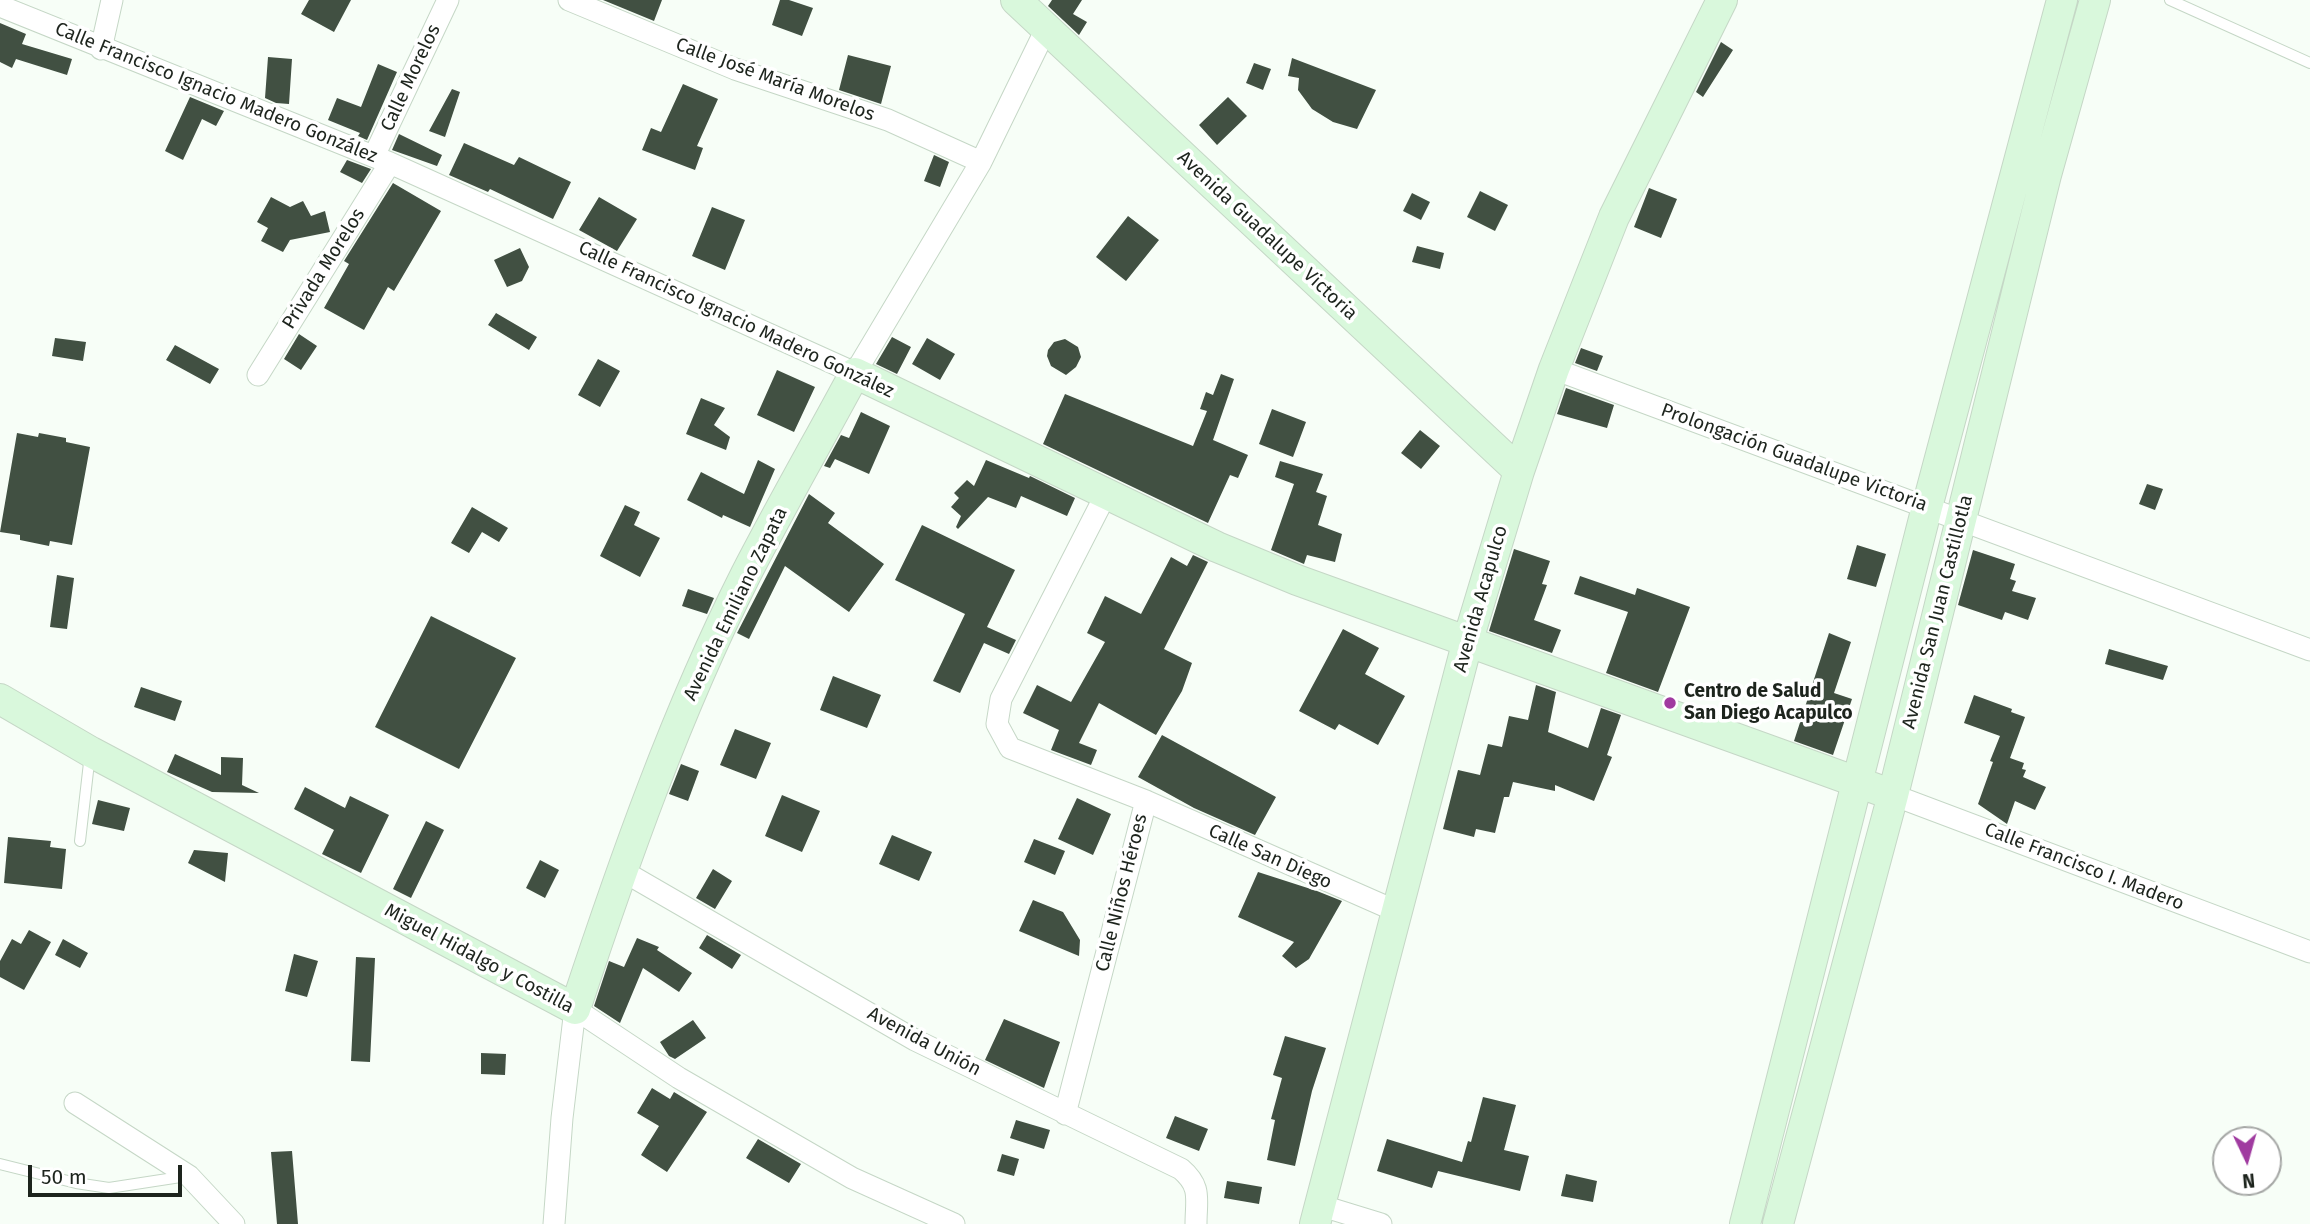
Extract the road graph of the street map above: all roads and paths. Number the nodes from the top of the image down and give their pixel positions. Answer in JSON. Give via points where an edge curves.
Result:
{"nodes":[{"id":1,"x":112,"y":0,"type":"edge"},
{"id":2,"x":448,"y":0,"type":"edge"},
{"id":3,"x":569,"y":0,"type":"edge"},
{"id":4,"x":1016,"y":0,"type":"edge"},
{"id":5,"x":1722,"y":0,"type":"edge"},
{"id":6,"x":2062,"y":0,"type":"edge"},
{"id":7,"x":2095,"y":0,"type":"edge"},
{"id":8,"x":2170,"y":0,"type":"edge"},
{"id":9,"x":0,"y":6,"type":"edge"},
{"id":10,"x":1046,"y":29,"type":"junction"},
{"id":11,"x":101,"y":49,"type":"junction"},
{"id":12,"x":2310,"y":63,"type":"edge"},
{"id":13,"x":382,"y":159,"type":"junction"},
{"id":14,"x":981,"y":162,"type":"junction"},
{"id":15,"x":1554,"y":369,"type":"junction"},
{"id":16,"x":855,"y":373,"type":"junction"},
{"id":17,"x":258,"y":375,"type":"dead end"},
{"id":18,"x":1519,"y":471,"type":"junction"},
{"id":19,"x":1105,"y":494,"type":"junction"},
{"id":20,"x":1927,"y":507,"type":"junction"},
{"id":21,"x":1961,"y":522,"type":"junction"},
{"id":22,"x":1468,"y":640,"type":"junction"},
{"id":23,"x":2310,"y":650,"type":"edge"},
{"id":24,"x":0,"y":699,"type":"edge"},
{"id":25,"x":91,"y":752,"type":"junction"},
{"id":26,"x":1858,"y":782,"type":"junction"},
{"id":27,"x":1893,"y":795,"type":"junction"},
{"id":28,"x":1146,"y":801,"type":"junction"},
{"id":29,"x":80,"y":841,"type":"dead end"},
{"id":30,"x":621,"y":870,"type":"junction"},
{"id":31,"x":1396,"y":911,"type":"junction"},
{"id":32,"x":2310,"y":952,"type":"edge"},
{"id":33,"x":575,"y":1009,"type":"junction"},
{"id":34,"x":75,"y":1103,"type":"dead end"},
{"id":35,"x":1065,"y":1114,"type":"junction"},
{"id":36,"x":0,"y":1164,"type":"edge"},
{"id":37,"x":190,"y":1176,"type":"junction"},
{"id":38,"x":1317,"y":1214,"type":"edge"},
{"id":39,"x":234,"y":1224,"type":"edge"},
{"id":40,"x":554,"y":1224,"type":"edge"},
{"id":41,"x":954,"y":1224,"type":"edge"},
{"id":42,"x":1196,"y":1224,"type":"edge"},
{"id":43,"x":1381,"y":1224,"type":"edge"},
{"id":44,"x":1745,"y":1224,"type":"edge"},
{"id":45,"x":1778,"y":1224,"type":"edge"}],
"edges":[{"from":1,"to":11,"type":"street"},
{"from":2,"to":13,"type":"street","name":"Calle Morelos"},
{"from":3,"to":14,"type":"street","name":"Calle José María Morelos","via":[[734,69],[888,120]]},
{"from":4,"to":10,"type":"street","name":"Avenida Guadalupe Victoria"},
{"from":5,"to":15,"type":"street","name":"Avenida Acapulco","via":[[1614,217]]},
{"from":6,"to":20,"type":"street","name":"Avenida San Juan Castillotla"},
{"from":7,"to":21,"type":"street","name":"Avenida San Juan Castillotla","via":[[2046,175]]},
{"from":8,"to":12,"type":"lane"},
{"from":9,"to":11,"type":"street","name":"Calle Francisco Ignacio Madero González"},
{"from":10,"to":14,"type":"street","name":"Avenida Emiliano Zapata"},
{"from":10,"to":18,"type":"street","name":"Avenida Guadalupe Victoria"},
{"from":11,"to":13,"type":"street","name":"Calle Francisco Ignacio Madero González"},
{"from":13,"to":16,"type":"street","name":"Calle Francisco Ignacio Madero González"},
{"from":13,"to":17,"type":"street","name":"Privada Morelos"},
{"from":14,"to":16,"type":"street","name":"Avenida Emiliano Zapata"},
{"from":15,"to":18,"type":"street","name":"Avenida Acapulco"},
{"from":15,"to":20,"type":"street","name":"Prolongación Guadalupe Victoria"},
{"from":16,"to":19,"type":"street","name":"Calle Francisco Ignacio Madero González"},
{"from":16,"to":30,"type":"street","name":"Avenida Emiliano Zapata","via":[[746,575],[686,707]]},
{"from":18,"to":22,"type":"street","name":"Avenida Acapulco"},
{"from":19,"to":22,"type":"street","name":"Calle Francisco Ignacio Madero González","via":[[1297,580]]},
{"from":19,"to":28,"type":"street","name":"Calle Niños Héroes","via":[[1001,699],[997,724],[1010,748]]},
{"from":20,"to":21,"type":"street","name":"Prolongación Guadalupe Victoria"},
{"from":20,"to":26,"type":"street","name":"Avenida San Juan Castillotla"},
{"from":21,"to":23,"type":"street","name":"Prolongación Guadalupe Victoria"},
{"from":21,"to":27,"type":"street","name":"Avenida San Juan Castillotla"},
{"from":22,"to":26,"type":"street","name":"Calle Francisco Ignacio Madero González"},
{"from":22,"to":31,"type":"street","name":"Avenida Acapulco"},
{"from":24,"to":25,"type":"street","name":"Miguel Hidalgo y Costilla"},
{"from":25,"to":29,"type":"lane"},
{"from":25,"to":33,"type":"street","name":"Miguel Hidalgo y Costilla"},
{"from":26,"to":27,"type":"street","name":"Calle Francisco I. Madero"},
{"from":26,"to":44,"type":"street","name":"Avenida San Juan Castillotla"},
{"from":27,"to":32,"type":"street","name":"Calle Francisco I. Madero"},
{"from":27,"to":45,"type":"street","name":"Avenida San Juan Castillotla"},
{"from":28,"to":31,"type":"street","name":"Calle San Diego"},
{"from":28,"to":35,"type":"street","name":"Calle Niños Héroes"},
{"from":30,"to":33,"type":"street","name":"Avenida Emiliano Zapata"},
{"from":30,"to":35,"type":"street","name":"Avenida Unión","via":[[915,1040]]},
{"from":31,"to":38,"type":"street","name":"Avenida Acapulco"},
{"from":33,"to":40,"type":"street","name":"Avenida Emiliano Zapata"},
{"from":33,"to":41,"type":"street","name":"Miguel Hidalgo y Costilla","via":[[679,1078],[852,1178]]},
{"from":34,"to":37,"type":"street"},
{"from":35,"to":42,"type":"street","name":"Avenida Unión","via":[[1181,1169],[1194,1180]]},
{"from":36,"to":37,"type":"lane","via":[[109,1188]]},
{"from":37,"to":39,"type":"street"},
{"from":38,"to":43,"type":"street"}]}
